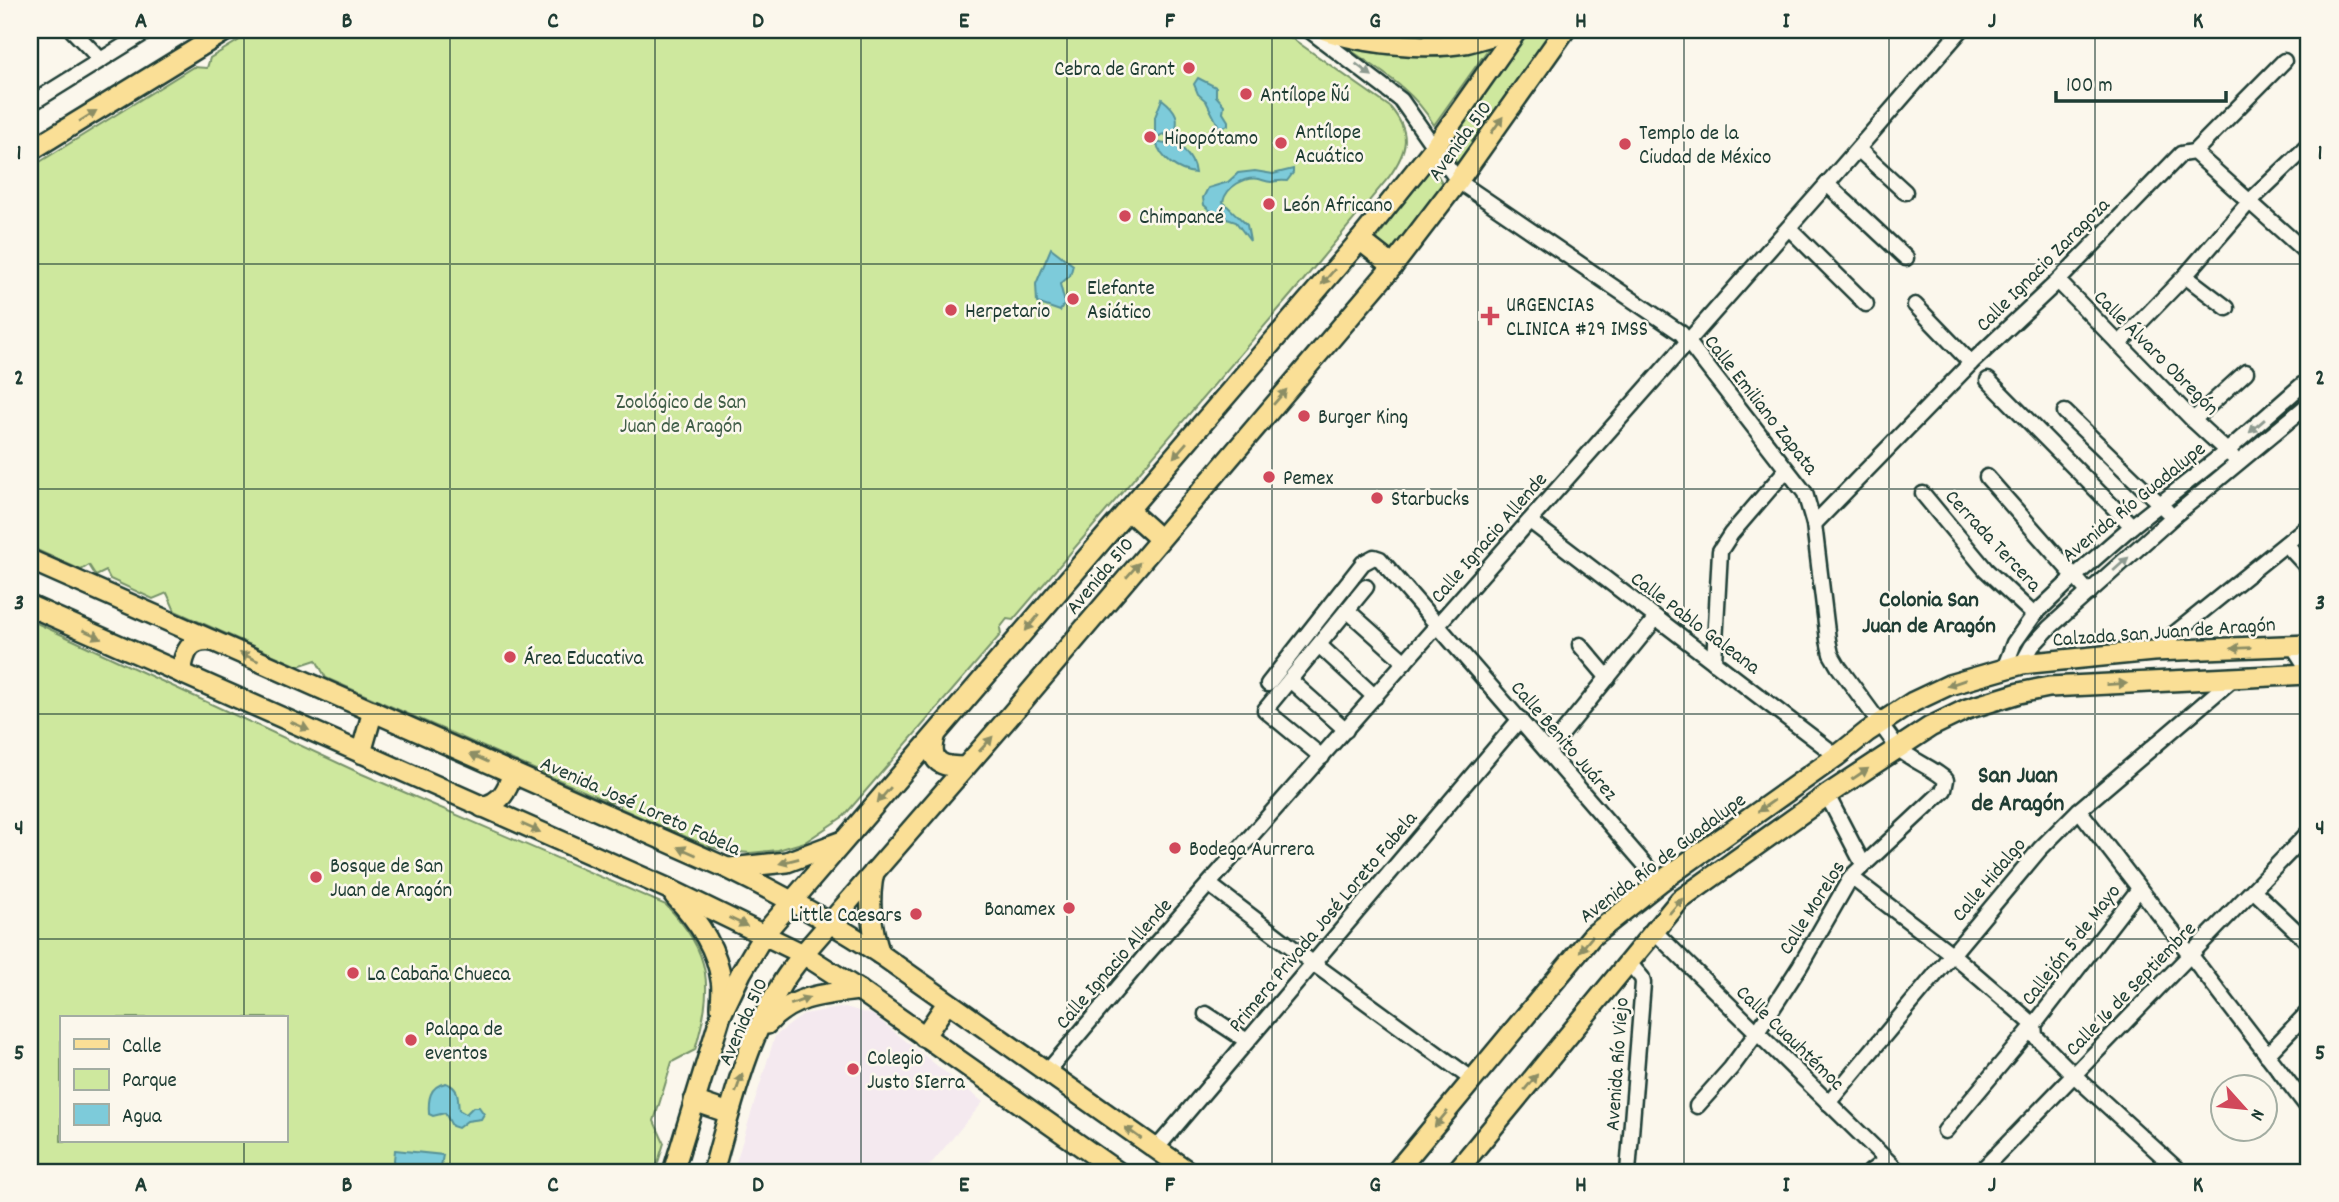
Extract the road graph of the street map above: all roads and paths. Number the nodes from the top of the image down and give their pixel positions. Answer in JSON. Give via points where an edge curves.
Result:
{"nodes":[{"id":1,"x":72,"y":30,"type":"edge"},
{"id":2,"x":149,"y":30,"type":"edge"},
{"id":3,"x":227,"y":30,"type":"edge"},
{"id":4,"x":1309,"y":30,"type":"edge"},
{"id":5,"x":1325,"y":30,"type":"edge"},
{"id":6,"x":1515,"y":30,"type":"edge"},
{"id":7,"x":1565,"y":30,"type":"edge"},
{"id":8,"x":1961,"y":30,"type":"edge"},
{"id":9,"x":134,"y":35,"type":"edge"},
{"id":10,"x":101,"y":60,"type":"junction"},
{"id":11,"x":2284,"y":61,"type":"dead end"},
{"id":12,"x":30,"y":104,"type":"edge"},
{"id":13,"x":2309,"y":145,"type":"edge"},
{"id":14,"x":1434,"y":148,"type":"junction"},
{"id":15,"x":1858,"y":149,"type":"junction"},
{"id":16,"x":30,"y":151,"type":"edge"},
{"id":17,"x":2194,"y":152,"type":"junction"},
{"id":18,"x":1458,"y":181,"type":"junction"},
{"id":19,"x":1827,"y":184,"type":"junction"},
{"id":20,"x":1905,"y":192,"type":"dead end"},
{"id":21,"x":2250,"y":201,"type":"junction"},
{"id":22,"x":1789,"y":228,"type":"junction"},
{"id":23,"x":1360,"y":240,"type":"junction"},
{"id":24,"x":2309,"y":255,"type":"edge"},
{"id":25,"x":1906,"y":258,"type":"dead end"},
{"id":26,"x":1393,"y":266,"type":"junction"},
{"id":27,"x":2185,"y":276,"type":"junction"},
{"id":28,"x":2058,"y":281,"type":"junction"},
{"id":29,"x":1866,"y":304,"type":"dead end"},
{"id":30,"x":1915,"y":305,"type":"dead end"},
{"id":31,"x":2227,"y":308,"type":"dead end"},
{"id":32,"x":1687,"y":341,"type":"junction"},
{"id":33,"x":2119,"y":344,"type":"junction"},
{"id":34,"x":1971,"y":363,"type":"junction"},
{"id":35,"x":2246,"y":372,"type":"dead end"},
{"id":36,"x":1989,"y":380,"type":"dead end"},
{"id":37,"x":2309,"y":383,"type":"edge"},
{"id":38,"x":2309,"y":404,"type":"edge"},
{"id":39,"x":2065,"y":412,"type":"dead end"},
{"id":40,"x":2193,"y":420,"type":"junction"},
{"id":41,"x":2227,"y":451,"type":"junction"},
{"id":42,"x":2240,"y":464,"type":"junction"},
{"id":43,"x":1786,"y":470,"type":"junction"},
{"id":44,"x":1987,"y":477,"type":"dead end"},
{"id":45,"x":1923,"y":494,"type":"dead end"},
{"id":46,"x":2160,"y":505,"type":"junction"},
{"id":47,"x":1128,"y":510,"type":"junction"},
{"id":48,"x":2174,"y":516,"type":"junction"},
{"id":49,"x":1530,"y":521,"type":"junction"},
{"id":50,"x":1814,"y":524,"type":"junction"},
{"id":51,"x":2309,"y":525,"type":"edge"},
{"id":52,"x":2132,"y":526,"type":"junction"},
{"id":53,"x":1160,"y":538,"type":"junction"},
{"id":54,"x":2286,"y":544,"type":"junction"},
{"id":55,"x":30,"y":560,"type":"edge"},
{"id":56,"x":2309,"y":569,"type":"edge"},
{"id":57,"x":2075,"y":576,"type":"junction"},
{"id":58,"x":1366,"y":587,"type":"dead end"},
{"id":59,"x":2088,"y":593,"type":"junction"},
{"id":60,"x":30,"y":606,"type":"edge"},
{"id":61,"x":1348,"y":610,"type":"junction"},
{"id":62,"x":2034,"y":615,"type":"junction"},
{"id":63,"x":1656,"y":618,"type":"junction"},
{"id":64,"x":1437,"y":626,"type":"junction"},
{"id":65,"x":184,"y":627,"type":"junction"},
{"id":66,"x":213,"y":641,"type":"junction"},
{"id":67,"x":1319,"y":645,"type":"junction"},
{"id":68,"x":1580,"y":645,"type":"dead end"},
{"id":69,"x":2301,"y":645,"type":"edge"},
{"id":70,"x":2153,"y":652,"type":"junction"},
{"id":71,"x":1405,"y":662,"type":"junction"},
{"id":72,"x":1713,"y":662,"type":"junction"},
{"id":73,"x":159,"y":663,"type":"junction"},
{"id":74,"x":2013,"y":666,"type":"junction"},
{"id":75,"x":2309,"y":672,"type":"edge"},
{"id":76,"x":181,"y":673,"type":"junction"},
{"id":77,"x":2235,"y":677,"type":"junction"},
{"id":78,"x":1608,"y":678,"type":"junction"},
{"id":79,"x":1290,"y":680,"type":"junction"},
{"id":80,"x":1268,"y":684,"type":"dead end"},
{"id":81,"x":1375,"y":696,"type":"junction"},
{"id":82,"x":373,"y":711,"type":"junction"},
{"id":83,"x":1520,"y":719,"type":"junction"},
{"id":84,"x":1879,"y":724,"type":"junction"},
{"id":85,"x":1346,"y":730,"type":"junction"},
{"id":86,"x":935,"y":737,"type":"junction"},
{"id":87,"x":1898,"y":748,"type":"junction"},
{"id":88,"x":1548,"y":751,"type":"junction"},
{"id":89,"x":360,"y":753,"type":"junction"},
{"id":90,"x":1837,"y":756,"type":"junction"},
{"id":91,"x":1322,"y":757,"type":"junction"},
{"id":92,"x":965,"y":767,"type":"junction"},
{"id":93,"x":513,"y":773,"type":"junction"},
{"id":94,"x":536,"y":783,"type":"junction"},
{"id":95,"x":1946,"y":785,"type":"joint"},
{"id":96,"x":1827,"y":795,"type":"junction"},
{"id":97,"x":482,"y":807,"type":"junction"},
{"id":98,"x":2079,"y":810,"type":"junction"},
{"id":99,"x":505,"y":817,"type":"junction"},
{"id":100,"x":2309,"y":832,"type":"edge"},
{"id":101,"x":847,"y":839,"type":"junction"},
{"id":102,"x":1863,"y":864,"type":"junction"},
{"id":103,"x":727,"y":868,"type":"junction"},
{"id":104,"x":874,"y":870,"type":"junction"},
{"id":105,"x":1851,"y":877,"type":"junction"},
{"id":106,"x":1660,"y":882,"type":"junction"},
{"id":107,"x":1210,"y":885,"type":"junction"},
{"id":108,"x":669,"y":889,"type":"junction"},
{"id":109,"x":2139,"y":889,"type":"junction"},
{"id":110,"x":2253,"y":890,"type":"junction"},
{"id":111,"x":793,"y":900,"type":"junction"},
{"id":112,"x":831,"y":921,"type":"junction"},
{"id":113,"x":1655,"y":932,"type":"junction"},
{"id":114,"x":764,"y":934,"type":"junction"},
{"id":115,"x":2309,"y":943,"type":"edge"},
{"id":116,"x":803,"y":954,"type":"junction"},
{"id":117,"x":880,"y":954,"type":"junction"},
{"id":118,"x":1953,"y":955,"type":"junction"},
{"id":119,"x":2189,"y":956,"type":"junction"},
{"id":120,"x":1314,"y":964,"type":"junction"},
{"id":121,"x":1630,"y":964,"type":"junction"},
{"id":122,"x":859,"y":990,"type":"junction"},
{"id":123,"x":947,"y":1003,"type":"junction"},
{"id":124,"x":2309,"y":1011,"type":"edge"},
{"id":125,"x":1206,"y":1014,"type":"dead end"},
{"id":126,"x":721,"y":1015,"type":"junction"},
{"id":127,"x":2034,"y":1025,"type":"junction"},
{"id":128,"x":1756,"y":1034,"type":"junction"},
{"id":129,"x":925,"y":1037,"type":"junction"},
{"id":130,"x":755,"y":1038,"type":"junction"},
{"id":131,"x":1247,"y":1041,"type":"junction"},
{"id":132,"x":2267,"y":1055,"type":"junction"},
{"id":133,"x":1047,"y":1072,"type":"junction"},
{"id":134,"x":2075,"y":1076,"type":"junction"},
{"id":135,"x":1474,"y":1080,"type":"junction"},
{"id":136,"x":694,"y":1101,"type":"junction"},
{"id":137,"x":1828,"y":1103,"type":"junction"},
{"id":138,"x":1697,"y":1106,"type":"dead end"},
{"id":139,"x":2309,"y":1109,"type":"edge"},
{"id":140,"x":729,"y":1113,"type":"junction"},
{"id":141,"x":1945,"y":1131,"type":"dead end"},
{"id":142,"x":1156,"y":1149,"type":"junction"},
{"id":143,"x":1886,"y":1160,"type":"junction"},
{"id":144,"x":673,"y":1172,"type":"edge"},
{"id":145,"x":713,"y":1172,"type":"edge"},
{"id":146,"x":1118,"y":1172,"type":"edge"},
{"id":147,"x":1189,"y":1172,"type":"edge"},
{"id":148,"x":1396,"y":1172,"type":"edge"},
{"id":149,"x":1456,"y":1172,"type":"edge"},
{"id":150,"x":1628,"y":1172,"type":"edge"},
{"id":151,"x":1870,"y":1172,"type":"edge"},
{"id":152,"x":1899,"y":1172,"type":"edge"},
{"id":153,"x":1980,"y":1172,"type":"edge"},
{"id":154,"x":2180,"y":1172,"type":"edge"}],
"edges":[{"from":1,"to":10,"type":"street"},
{"from":2,"to":9,"type":"street"},
{"from":16,"to":3,"type":"main road","one_way":true},
{"from":4,"to":14,"type":"street","name":"Calle Emiliano Zapata","one_way":true,"via":[[1401,100]]},
{"from":5,"to":6,"type":"main road","via":[[1423,46],[1464,43]]},
{"from":6,"to":14,"type":"main road","name":"Avenida 510"},
{"from":18,"to":7,"type":"main road","name":"Avenida 510","one_way":true},
{"from":8,"to":15,"type":"street","name":"Calle Ignacio Allende"},
{"from":9,"to":10,"type":"street"},
{"from":10,"to":12,"type":"street"},
{"from":11,"to":17,"type":"street","name":"Calle Ignacio Zaragoza"},
{"from":13,"to":21,"type":"street"},
{"from":14,"to":18,"type":"street","name":"Calle Emiliano Zapata"},
{"from":14,"to":23,"type":"main road","name":"Avenida 510"},
{"from":15,"to":19,"type":"street","name":"Calle Ignacio Allende"},
{"from":15,"to":20,"type":"street"},
{"from":17,"to":21,"type":"street"},
{"from":17,"to":28,"type":"street","name":"Calle Ignacio Zaragoza","via":[[2181,153]]},
{"from":18,"to":26,"type":"main road","name":"Avenida 510"},
{"from":18,"to":32,"type":"street","name":"Calle Emiliano Zapata"},
{"from":19,"to":22,"type":"street","name":"Calle Ignacio Allende"},
{"from":19,"to":25,"type":"street"},
{"from":21,"to":24,"type":"street"},
{"from":21,"to":27,"type":"street"},
{"from":22,"to":29,"type":"street"},
{"from":22,"to":32,"type":"street","name":"Calle Ignacio Allende"},
{"from":23,"to":26,"type":"main road"},
{"from":23,"to":47,"type":"main road","name":"Avenida 510","one_way":true},
{"from":53,"to":26,"type":"main road","name":"Avenida 510","one_way":true},
{"from":27,"to":31,"type":"street"},
{"from":27,"to":33,"type":"street"},
{"from":28,"to":33,"type":"street","name":"Calle Álvaro Obregón"},
{"from":28,"to":34,"type":"street","name":"Calle Ignacio Zaragoza"},
{"from":30,"to":34,"type":"street"},
{"from":32,"to":43,"type":"street","name":"Calle Emiliano Zapata"},
{"from":32,"to":49,"type":"street","name":"Calle Ignacio Allende"},
{"from":33,"to":40,"type":"street","name":"Calle Álvaro Obregón"},
{"from":34,"to":50,"type":"street","name":"Calle Ignacio Zaragoza"},
{"from":35,"to":40,"type":"street"},
{"from":36,"to":52,"type":"street"},
{"from":37,"to":41,"type":"street","name":"Avenida Río Guadalupe","one_way":true},
{"from":38,"to":42,"type":"street","name":"Avenida Río Guadalupe"},
{"from":39,"to":46,"type":"street"},
{"from":40,"to":41,"type":"street","name":"Calle Álvaro Obregón"},
{"from":41,"to":42,"type":"street","name":"Calle Álvaro Obregón"},
{"from":41,"to":46,"type":"street","name":"Avenida Río Guadalupe"},
{"from":42,"to":48,"type":"street","name":"Avenida Río Guadalupe"},
{"from":43,"to":50,"type":"street","name":"Calle Emiliano Zapata","via":[[1805,493]]},
{"from":43,"to":72,"type":"street","via":[[1720,551]]},
{"from":44,"to":57,"type":"street"},
{"from":45,"to":62,"type":"street","name":"Cerrada Tercera","via":[[1986,570]]},
{"from":46,"to":48,"type":"street"},
{"from":46,"to":52,"type":"street","name":"Avenida Río Guadalupe"},
{"from":47,"to":53,"type":"main road"},
{"from":47,"to":86,"type":"main road","name":"Avenida 510","one_way":true},
{"from":59,"to":48,"type":"street","name":"Avenida Río Guadalupe","one_way":true},
{"from":49,"to":63,"type":"street","name":"Calle Pablo Galeana"},
{"from":49,"to":64,"type":"street","name":"Calle Ignacio Allende"},
{"from":50,"to":84,"type":"street","name":"Calle Emiliano Zapata","via":[[1831,654]]},
{"from":51,"to":54,"type":"street"},
{"from":52,"to":57,"type":"street","name":"Avenida Río Guadalupe"},
{"from":92,"to":53,"type":"main road","name":"Avenida 510","one_way":true},
{"from":54,"to":56,"type":"street"},
{"from":54,"to":70,"type":"street"},
{"from":55,"to":65,"type":"main road","name":"Avenida José Loreto Fabela"},
{"from":57,"to":59,"type":"street"},
{"from":57,"to":62,"type":"street","name":"Avenida Río Guadalupe"},
{"from":58,"to":61,"type":"street"},
{"from":59,"to":74,"type":"street","name":"Avenida Río Guadalupe"},
{"from":60,"to":73,"type":"main road","one_way":true},
{"from":61,"to":67,"type":"street"},
{"from":61,"to":71,"type":"street"},
{"from":62,"to":74,"type":"street","name":"Avenida Río Guadalupe","via":[[2014,643]]},
{"from":63,"to":72,"type":"street","name":"Calle Pablo Galeana"},
{"from":63,"to":78,"type":"street"},
{"from":64,"to":71,"type":"street","name":"Calle Ignacio Allende"},
{"from":64,"to":80,"type":"street","name":"Calle Benito Juárez","via":[[1374,557],[1363,562]]},
{"from":64,"to":83,"type":"street","name":"Calle Benito Juárez"},
{"from":65,"to":66,"type":"main road","name":"Avenida José Loreto Fabela"},
{"from":65,"to":73,"type":"main road","via":[[174,649]]},
{"from":66,"to":76,"type":"main road","via":[[194,643],[183,658]]},
{"from":82,"to":66,"type":"main road","name":"Avenida José Loreto Fabela","one_way":true},
{"from":67,"to":79,"type":"street"},
{"from":67,"to":81,"type":"street"},
{"from":68,"to":78,"type":"street"},
{"from":69,"to":70,"type":"main road","name":"Calzada San Juan de Aragón","one_way":true},
{"from":69,"to":75,"type":"street"},
{"from":70,"to":74,"type":"main road","name":"Calzada San Juan de Aragón"},
{"from":71,"to":81,"type":"street","name":"Calle Ignacio Allende"},
{"from":72,"to":90,"type":"street","name":"Calle Pablo Galeana"},
{"from":73,"to":76,"type":"main road"},
{"from":74,"to":84,"type":"main road","name":"Avenida Río de Guadalupe","one_way":true,"via":[[1949,685]]},
{"from":75,"to":77,"type":"main road"},
{"from":76,"to":89,"type":"main road","one_way":true},
{"from":87,"to":77,"type":"main road","one_way":true,"via":[[1967,709],[2019,693],[2049,687]]},
{"from":77,"to":98,"type":"street","name":"Calle Hidalgo"},
{"from":78,"to":88,"type":"street"},
{"from":79,"to":85,"type":"street"},
{"from":79,"to":91,"type":"street","via":[[1265,710]]},
{"from":81,"to":85,"type":"street","name":"Calle Ignacio Allende"},
{"from":82,"to":89,"type":"main road"},
{"from":93,"to":82,"type":"main road","name":"Avenida José Loreto Fabela","one_way":true},
{"from":83,"to":88,"type":"street","name":"Calle Benito Juárez"},
{"from":83,"to":120,"type":"street","name":"Primera Privada José Loreto Fabela"},
{"from":84,"to":87,"type":"street","name":"Calle Emiliano Zapata"},
{"from":84,"to":90,"type":"main road","name":"Avenida Río de Guadalupe"},
{"from":85,"to":91,"type":"street","name":"Calle Ignacio Allende"},
{"from":86,"to":92,"type":"main road","via":[[932,748],[938,762]]},
{"from":86,"to":101,"type":"main road","name":"Avenida 510","one_way":true},
{"from":87,"to":95,"type":"street","name":"Calle Emiliano Zapata","via":[[1941,775]]},
{"from":96,"to":87,"type":"main road","one_way":true},
{"from":88,"to":106,"type":"street","name":"Calle Benito Juárez"},
{"from":89,"to":97,"type":"main road"},
{"from":90,"to":106,"type":"main road","name":"Avenida Río de Guadalupe","one_way":true},
{"from":91,"to":107,"type":"street","name":"Calle Ignacio Allende"},
{"from":92,"to":104,"type":"main road","name":"Avenida 510"},
{"from":93,"to":94,"type":"main road","name":"Avenida José Loreto Fabela"},
{"from":93,"to":97,"type":"main road","via":[[499,800]]},
{"from":94,"to":99,"type":"main road","via":[[518,790]]},
{"from":103,"to":94,"type":"main road","name":"Avenida José Loreto Fabela","one_way":true},
{"from":95,"to":102,"type":"street","name":"Calle Morelos"},
{"from":96,"to":102,"type":"street"},
{"from":113,"to":96,"type":"main road","one_way":true,"via":[[1680,901]]},
{"from":97,"to":99,"type":"main road"},
{"from":98,"to":109,"type":"street"},
{"from":98,"to":118,"type":"street","name":"Calle Hidalgo","via":[[2039,849]]},
{"from":99,"to":108,"type":"main road","one_way":true},
{"from":100,"to":110,"type":"street","name":"Calle 16 de Septiembre"},
{"from":101,"to":103,"type":"main road","one_way":true,"via":[[787,862]]},
{"from":101,"to":111,"type":"main road","name":"Avenida 510"},
{"from":102,"to":105,"type":"street","name":"Calle Morelos"},
{"from":103,"to":111,"type":"main road","name":"Avenida José Loreto Fabela"},
{"from":104,"to":112,"type":"main road","name":"Avenida 510"},
{"from":104,"to":117,"type":"main road","via":[[870,890]]},
{"from":105,"to":118,"type":"street"},
{"from":105,"to":128,"type":"street","name":"Calle Morelos"},
{"from":106,"to":135,"type":"main road","name":"Avenida Río de Guadalupe","one_way":true,"via":[[1592,936]]},
{"from":107,"to":120,"type":"street"},
{"from":107,"to":133,"type":"street","name":"Calle Ignacio Allende"},
{"from":108,"to":114,"type":"main road","one_way":true},
{"from":108,"to":126,"type":"main road","via":[[689,910],[712,947],[722,981]]},
{"from":109,"to":119,"type":"street"},
{"from":109,"to":127,"type":"street","name":"Callejón 5 de Mayo"},
{"from":110,"to":115,"type":"street"},
{"from":110,"to":119,"type":"street","name":"Calle 16 de Septiembre"},
{"from":111,"to":112,"type":"main road","name":"Avenida José Loreto Fabela"},
{"from":111,"to":114,"type":"main road","name":"Avenida 510"},
{"from":112,"to":116,"type":"main road","name":"Avenida 510"},
{"from":112,"to":117,"type":"main road","name":"Avenida José Loreto Fabela"},
{"from":113,"to":121,"type":"main road"},
{"from":113,"to":128,"type":"street","name":"Calle Cuauhtémoc"},
{"from":114,"to":116,"type":"main road"},
{"from":114,"to":126,"type":"main road","name":"Avenida 510"},
{"from":116,"to":122,"type":"main road"},
{"from":116,"to":130,"type":"main road","name":"Avenida 510","via":[[780,986]]},
{"from":117,"to":123,"type":"main road","name":"Avenida José Loreto Fabela"},
{"from":118,"to":127,"type":"street"},
{"from":118,"to":137,"type":"street","name":"Calle Hidalgo"},
{"from":119,"to":132,"type":"street"},
{"from":119,"to":134,"type":"street","name":"Calle 16 de Septiembre"},
{"from":120,"to":131,"type":"street","name":"Primera Privada José Loreto Fabela"},
{"from":120,"to":135,"type":"street"},
{"from":149,"to":121,"type":"main road","one_way":true},
{"from":121,"to":150,"type":"street","name":"Avenida Río Viejo","via":[[1643,983]]},
{"from":122,"to":129,"type":"main road"},
{"from":130,"to":122,"type":"main road","one_way":true,"via":[[778,1011],[803,999]]},
{"from":123,"to":129,"type":"main road"},
{"from":123,"to":133,"type":"main road","name":"Avenida José Loreto Fabela"},
{"from":124,"to":132,"type":"street"},
{"from":125,"to":131,"type":"street"},
{"from":126,"to":136,"type":"main road","name":"Avenida 510"},
{"from":127,"to":134,"type":"street","via":[[2035,1035]]},
{"from":127,"to":141,"type":"street","name":"Callejón 5 de Mayo"},
{"from":128,"to":137,"type":"street","name":"Calle Cuauhtémoc"},
{"from":128,"to":138,"type":"street","name":"Calle Morelos"},
{"from":129,"to":146,"type":"main road"},
{"from":140,"to":130,"type":"main road","name":"Avenida 510","one_way":true},
{"from":131,"to":142,"type":"street","name":"Primera Privada José Loreto Fabela"},
{"from":132,"to":139,"type":"street"},
{"from":142,"to":133,"type":"main road","name":"Avenida José Loreto Fabela","one_way":true},
{"from":134,"to":153,"type":"street","name":"Calle 16 de Septiembre"},
{"from":134,"to":154,"type":"street"},
{"from":135,"to":148,"type":"main road","name":"Avenida Río de Guadalupe","one_way":true},
{"from":136,"to":140,"type":"main road"},
{"from":136,"to":144,"type":"main road","name":"Avenida 510"},
{"from":137,"to":143,"type":"street","name":"Calle Cuauhtémoc"},
{"from":140,"to":145,"type":"main road","name":"Avenida 510"},
{"from":142,"to":147,"type":"main road","name":"Avenida José Loreto Fabela"},
{"from":143,"to":151,"type":"street"},
{"from":143,"to":152,"type":"street","name":"Calle Cuauhtémoc"}]}
